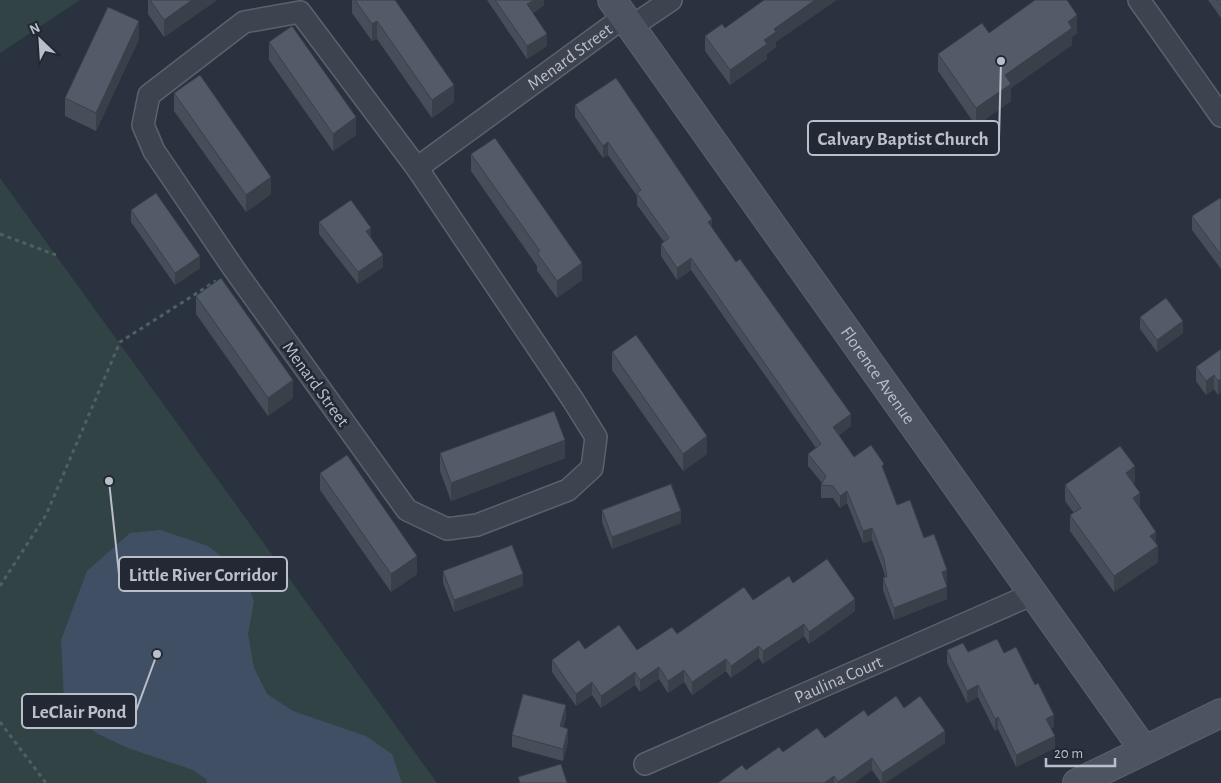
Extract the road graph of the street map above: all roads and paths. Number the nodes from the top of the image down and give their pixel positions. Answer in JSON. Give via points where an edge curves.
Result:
{"nodes":[{"id":1,"x":671,"y":0,"type":"edge"},
{"id":2,"x":1139,"y":0,"type":"edge"},
{"id":3,"x":622,"y":15,"type":"edge"},
{"id":4,"x":1221,"y":116,"type":"edge"},
{"id":5,"x":417,"y":168,"type":"junction"},
{"id":6,"x":0,"y":234,"type":"edge"},
{"id":7,"x":56,"y":256,"type":"dead end"},
{"id":8,"x":234,"y":269,"type":"junction"},
{"id":9,"x":0,"y":586,"type":"edge"},
{"id":10,"x":1033,"y":594,"type":"junction"},
{"id":11,"x":1221,"y":714,"type":"edge"},
{"id":12,"x":0,"y":722,"type":"edge"},
{"id":13,"x":1144,"y":750,"type":"junction"},
{"id":14,"x":645,"y":764,"type":"dead end"},
{"id":15,"x":46,"y":783,"type":"edge"},
{"id":16,"x":1077,"y":783,"type":"edge"}],
"edges":[{"from":1,"to":3,"type":"street","name":"Menard Street"},
{"from":2,"to":4,"type":"street"},
{"from":3,"to":5,"type":"street","name":"Menard Street"},
{"from":3,"to":10,"type":"street","name":"Florence Avenue"},
{"from":5,"to":8,"type":"street","name":"Menard Street","via":[[300,12],[244,22],[149,95],[143,125],[154,151]]},
{"from":5,"to":8,"type":"street","name":"Menard Street","via":[[596,437],[592,468],[568,490],[477,525],[447,529],[407,510]]},
{"from":6,"to":7,"type":"path"},
{"from":8,"to":9,"type":"path","via":[[120,342],[46,515]]},
{"from":10,"to":13,"type":"street","name":"Florence Avenue"},
{"from":10,"to":14,"type":"street","name":"Paulina Court"},
{"from":11,"to":13,"type":"street"},
{"from":12,"to":15,"type":"path"},
{"from":13,"to":16,"type":"street"}]}
